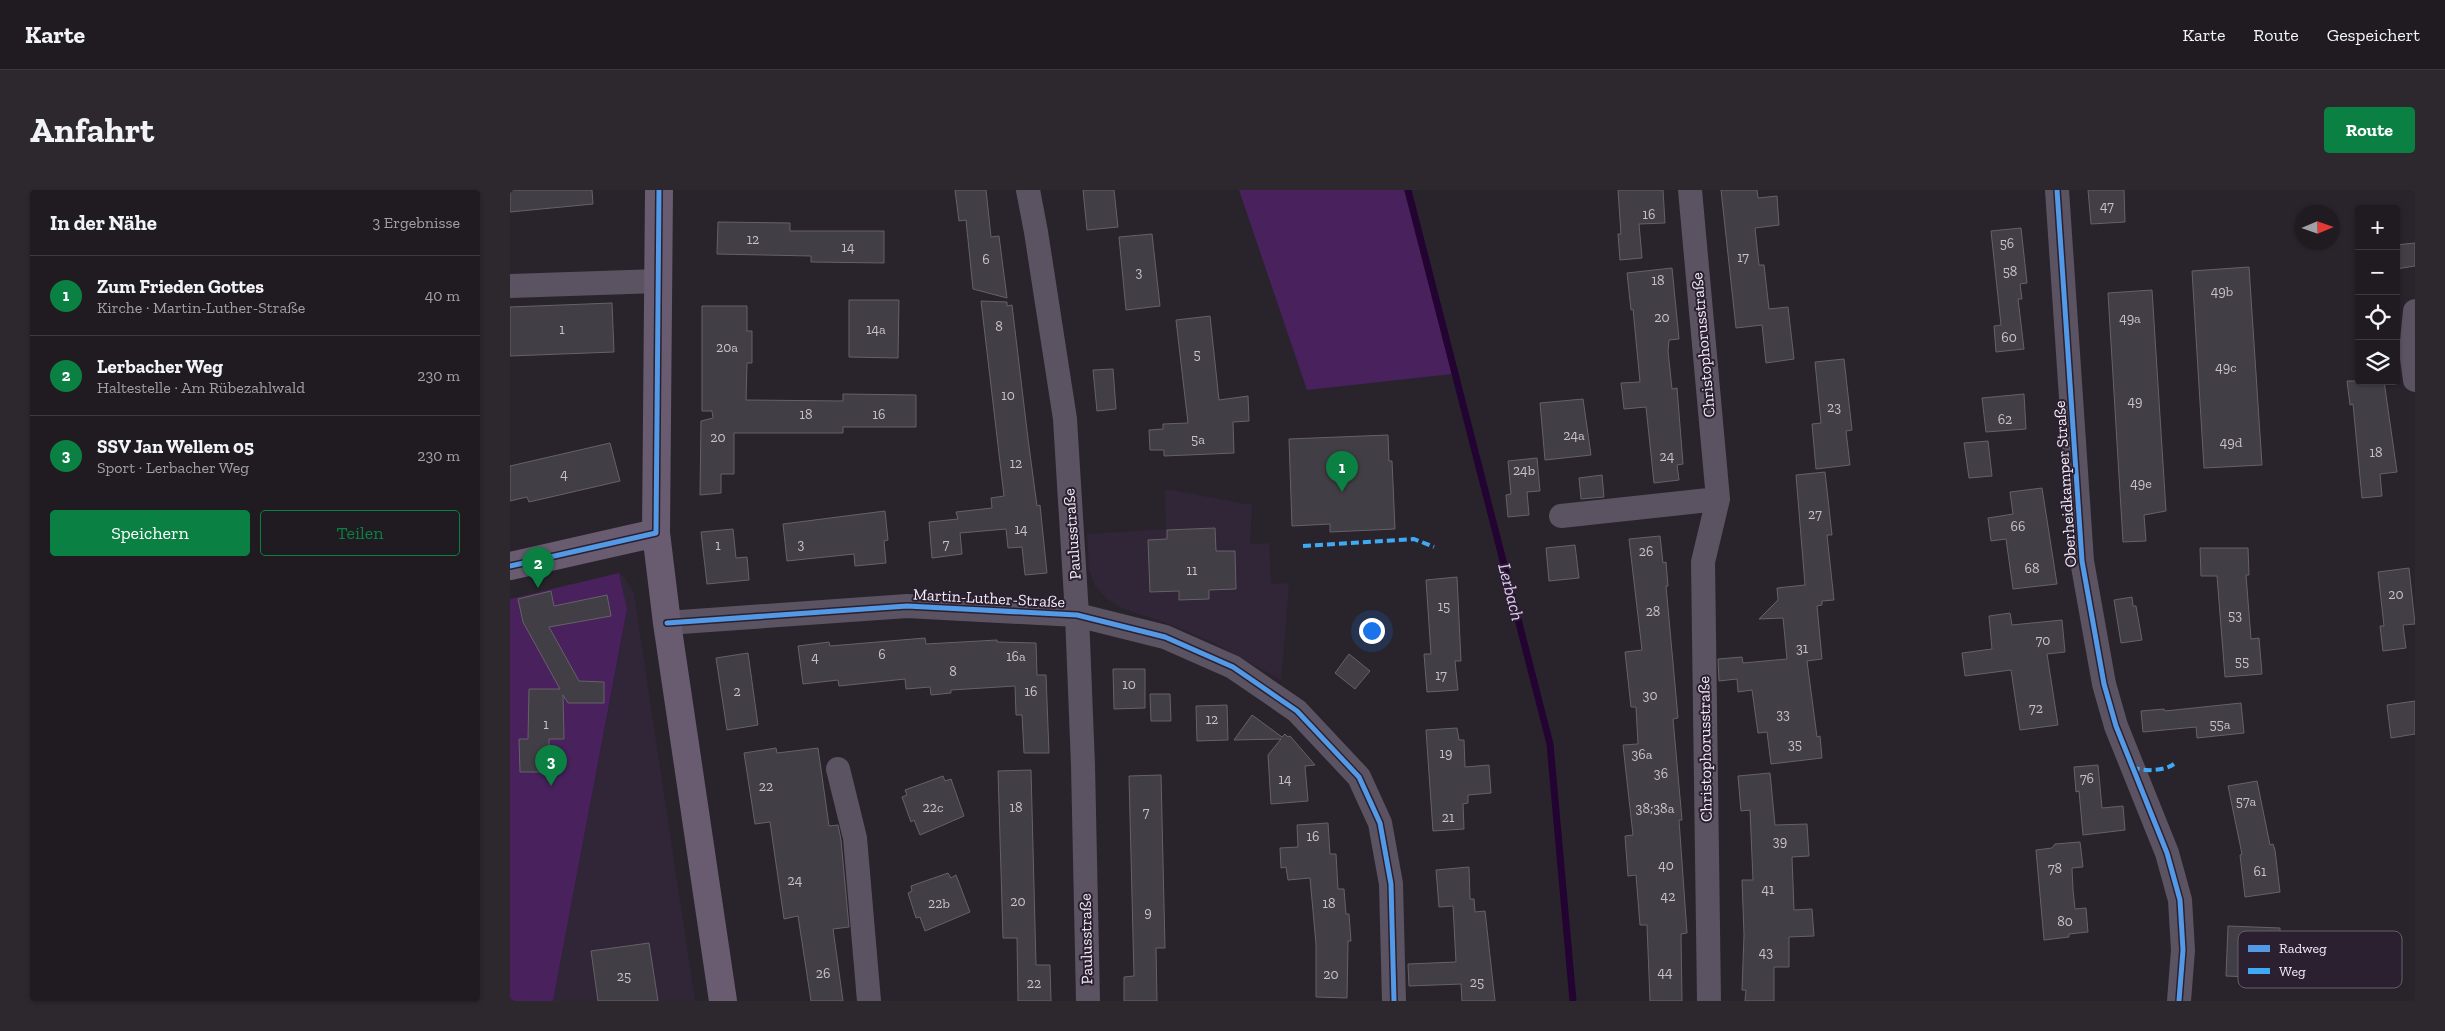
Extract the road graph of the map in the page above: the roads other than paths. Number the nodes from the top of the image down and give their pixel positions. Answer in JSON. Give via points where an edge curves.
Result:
{"nodes":[{"id":1,"x":659,"y":190,"type":"edge"},
{"id":2,"x":1028,"y":190,"type":"edge"},
{"id":3,"x":1690,"y":190,"type":"edge"},
{"id":4,"x":2057,"y":190,"type":"edge"},
{"id":5,"x":658,"y":281,"type":"junction"},
{"id":6,"x":510,"y":286,"type":"edge"},
{"id":7,"x":2415,"y":312,"type":"edge"},
{"id":8,"x":2415,"y":380,"type":"edge"},
{"id":9,"x":1718,"y":499,"type":"junction"},
{"id":10,"x":1561,"y":516,"type":"dead end"},
{"id":11,"x":656,"y":533,"type":"junction"},
{"id":12,"x":510,"y":566,"type":"edge"},
{"id":13,"x":1077,"y":615,"type":"junction"},
{"id":14,"x":666,"y":623,"type":"junction"},
{"id":15,"x":838,"y":769,"type":"dead end"},
{"id":16,"x":723,"y":1001,"type":"edge"},
{"id":17,"x":869,"y":1001,"type":"edge"},
{"id":18,"x":1088,"y":1001,"type":"edge"},
{"id":19,"x":1394,"y":1001,"type":"edge"},
{"id":20,"x":1709,"y":1001,"type":"edge"},
{"id":21,"x":2179,"y":1001,"type":"edge"}],
"edges":[{"from":1,"to":5,"type":"street"},
{"from":2,"to":13,"type":"street","name":"Paulusstraße","via":[[1065,419]]},
{"from":3,"to":9,"type":"street","name":"Christophorusstraße"},
{"from":4,"to":21,"type":"street","name":"Oberheidkamper Straße","via":[[2082,561],[2104,684],[2116,726],[2167,854],[2180,900],[2183,950]]},
{"from":5,"to":6,"type":"street"},
{"from":5,"to":11,"type":"street"},
{"from":7,"to":8,"type":"street","via":[[2412,351]]},
{"from":9,"to":10,"type":"street"},
{"from":9,"to":20,"type":"street","name":"Christophorusstraße","via":[[1703,562]]},
{"from":11,"to":12,"type":"street"},
{"from":11,"to":14,"type":"street"},
{"from":13,"to":14,"type":"street","name":"Martin-Luther-Straße","via":[[907,606]]},
{"from":13,"to":18,"type":"street","name":"Paulusstraße"},
{"from":13,"to":19,"type":"street","name":"Martin-Luther-Straße","via":[[1165,637],[1233,667],[1297,711],[1359,777],[1380,823],[1391,884]]},
{"from":14,"to":16,"type":"street"},
{"from":15,"to":17,"type":"street","via":[[856,838]]}]}
